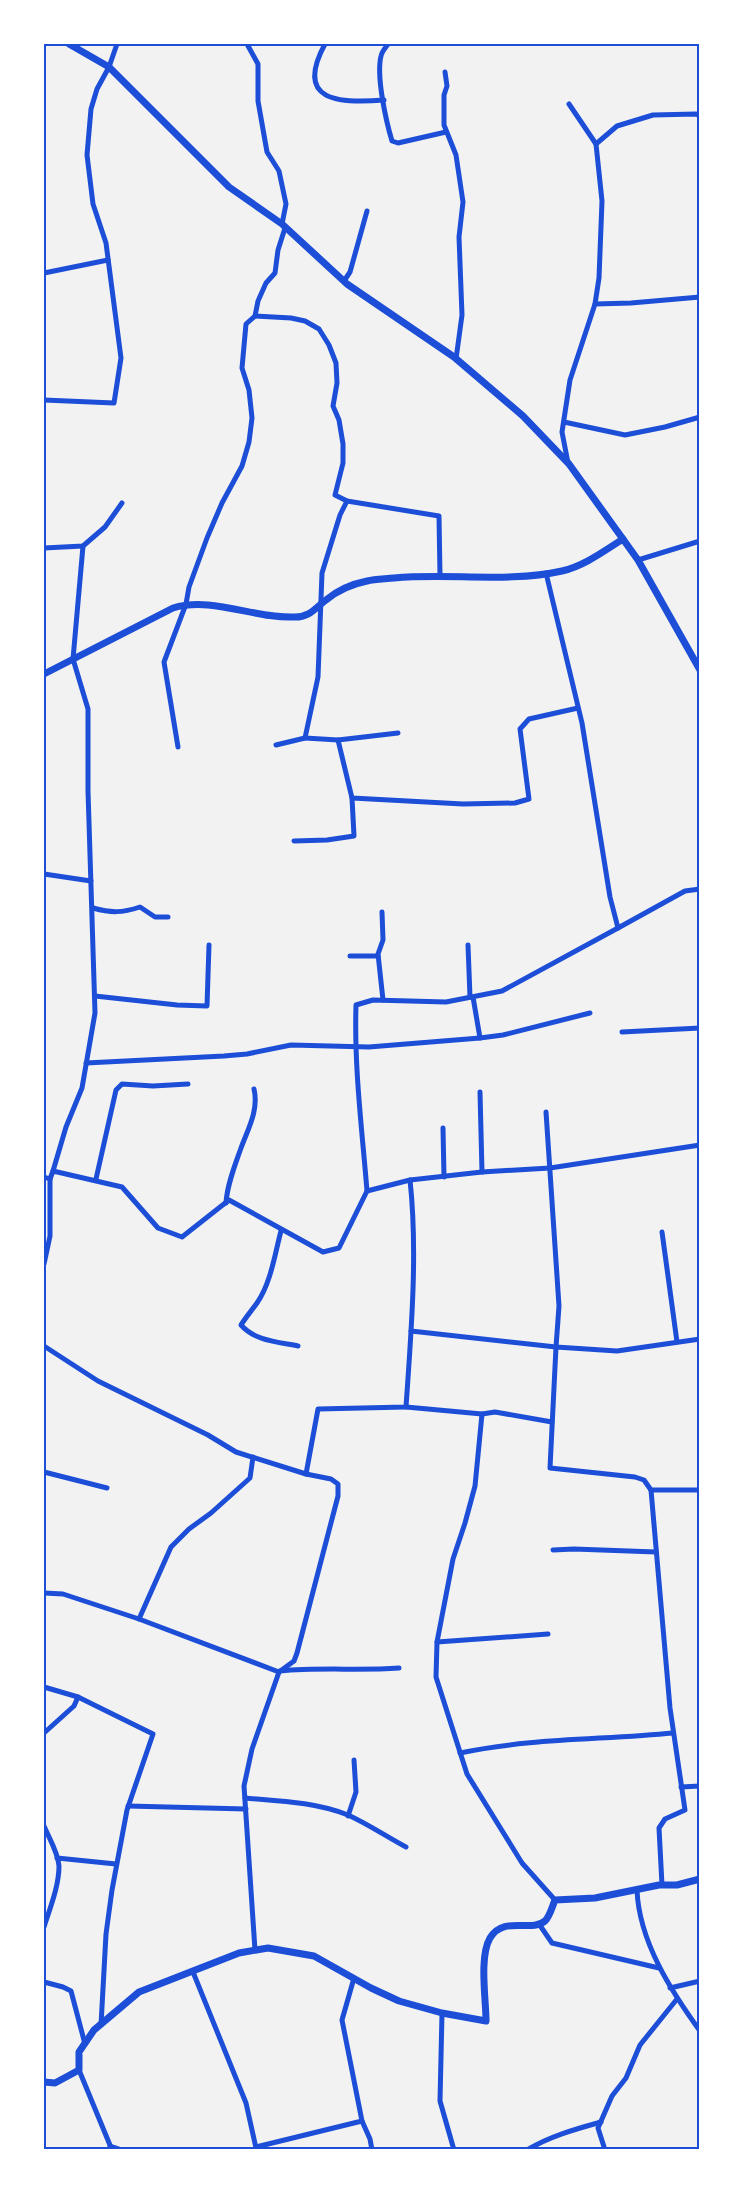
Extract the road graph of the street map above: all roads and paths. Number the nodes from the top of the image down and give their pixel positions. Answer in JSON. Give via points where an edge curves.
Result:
{"nodes":[{"id":1,"x":69,"y":44,"type":"edge"},
{"id":2,"x":117,"y":44,"type":"edge"},
{"id":3,"x":248,"y":44,"type":"edge"},
{"id":4,"x":325,"y":44,"type":"edge"},
{"id":5,"x":388,"y":44,"type":"edge"},
{"id":6,"x":109,"y":67,"type":"junction"},
{"id":7,"x":445,"y":72,"type":"dead end"},
{"id":8,"x":384,"y":100,"type":"junction"},
{"id":9,"x":569,"y":104,"type":"dead end"},
{"id":10,"x":699,"y":116,"type":"edge"},
{"id":11,"x":446,"y":132,"type":"junction"},
{"id":12,"x":596,"y":144,"type":"junction"},
{"id":13,"x":367,"y":211,"type":"dead end"},
{"id":14,"x":284,"y":226,"type":"junction"},
{"id":15,"x":108,"y":260,"type":"junction"},
{"id":16,"x":44,"y":273,"type":"edge"},
{"id":17,"x":344,"y":281,"type":"junction"},
{"id":18,"x":699,"y":297,"type":"edge"},
{"id":19,"x":595,"y":304,"type":"junction"},
{"id":20,"x":255,"y":316,"type":"junction"},
{"id":21,"x":456,"y":358,"type":"junction"},
{"id":22,"x":44,"y":400,"type":"edge"},
{"id":23,"x":699,"y":417,"type":"edge"},
{"id":24,"x":564,"y":422,"type":"junction"},
{"id":25,"x":569,"y":464,"type":"junction"},
{"id":26,"x":347,"y":501,"type":"junction"},
{"id":27,"x":122,"y":503,"type":"dead end"},
{"id":28,"x":623,"y":540,"type":"junction"},
{"id":29,"x":699,"y":541,"type":"edge"},
{"id":30,"x":83,"y":546,"type":"junction"},
{"id":31,"x":44,"y":548,"type":"edge"},
{"id":32,"x":638,"y":560,"type":"junction"},
{"id":33,"x":546,"y":573,"type":"junction"},
{"id":34,"x":440,"y":576,"type":"junction"},
{"id":35,"x":186,"y":604,"type":"junction"},
{"id":36,"x":321,"y":604,"type":"junction"},
{"id":37,"x":74,"y":658,"type":"junction"},
{"id":38,"x":699,"y":670,"type":"edge"},
{"id":39,"x":44,"y":674,"type":"edge"},
{"id":40,"x":578,"y":708,"type":"junction"},
{"id":41,"x":398,"y":733,"type":"dead end"},
{"id":42,"x":305,"y":738,"type":"junction"},
{"id":43,"x":338,"y":740,"type":"junction"},
{"id":44,"x":276,"y":745,"type":"dead end"},
{"id":45,"x":178,"y":747,"type":"dead end"},
{"id":46,"x":352,"y":798,"type":"junction"},
{"id":47,"x":294,"y":841,"type":"dead end"},
{"id":48,"x":44,"y":874,"type":"edge"},
{"id":49,"x":91,"y":881,"type":"junction"},
{"id":50,"x":699,"y":889,"type":"edge"},
{"id":51,"x":93,"y":908,"type":"junction"},
{"id":52,"x":382,"y":912,"type":"dead end"},
{"id":53,"x":168,"y":917,"type":"dead end"},
{"id":54,"x":618,"y":928,"type":"junction"},
{"id":55,"x":209,"y":945,"type":"dead end"},
{"id":56,"x":468,"y":945,"type":"dead end"},
{"id":57,"x":350,"y":956,"type":"dead end"},
{"id":58,"x":378,"y":956,"type":"junction"},
{"id":59,"x":95,"y":996,"type":"junction"},
{"id":60,"x":472,"y":997,"type":"junction"},
{"id":61,"x":383,"y":1000,"type":"junction"},
{"id":62,"x":590,"y":1013,"type":"dead end"},
{"id":63,"x":699,"y":1028,"type":"edge"},
{"id":64,"x":622,"y":1032,"type":"dead end"},
{"id":65,"x":480,"y":1038,"type":"junction"},
{"id":66,"x":357,"y":1046,"type":"junction"},
{"id":67,"x":86,"y":1064,"type":"junction"},
{"id":68,"x":188,"y":1084,"type":"dead end"},
{"id":69,"x":254,"y":1089,"type":"dead end"},
{"id":70,"x":480,"y":1092,"type":"dead end"},
{"id":71,"x":546,"y":1112,"type":"dead end"},
{"id":72,"x":443,"y":1128,"type":"dead end"},
{"id":73,"x":699,"y":1145,"type":"edge"},
{"id":74,"x":550,"y":1168,"type":"junction"},
{"id":75,"x":53,"y":1171,"type":"junction"},
{"id":76,"x":482,"y":1172,"type":"junction"},
{"id":77,"x":444,"y":1177,"type":"junction"},
{"id":78,"x":47,"y":1178,"type":"edge"},
{"id":79,"x":96,"y":1179,"type":"junction"},
{"id":80,"x":410,"y":1180,"type":"junction"},
{"id":81,"x":367,"y":1191,"type":"junction"},
{"id":82,"x":226,"y":1203,"type":"junction"},
{"id":83,"x":281,"y":1231,"type":"junction"},
{"id":84,"x":662,"y":1232,"type":"dead end"},
{"id":85,"x":44,"y":1264,"type":"edge"},
{"id":86,"x":411,"y":1331,"type":"junction"},
{"id":87,"x":699,"y":1339,"type":"edge"},
{"id":88,"x":677,"y":1342,"type":"junction"},
{"id":89,"x":44,"y":1346,"type":"edge"},
{"id":90,"x":298,"y":1346,"type":"dead end"},
{"id":91,"x":556,"y":1347,"type":"junction"},
{"id":92,"x":406,"y":1407,"type":"junction"},
{"id":93,"x":482,"y":1414,"type":"junction"},
{"id":94,"x":552,"y":1422,"type":"junction"},
{"id":95,"x":253,"y":1457,"type":"junction"},
{"id":96,"x":44,"y":1472,"type":"edge"},
{"id":97,"x":306,"y":1474,"type":"junction"},
{"id":98,"x":107,"y":1488,"type":"dead end"},
{"id":99,"x":651,"y":1490,"type":"junction"},
{"id":100,"x":699,"y":1490,"type":"edge"},
{"id":101,"x":554,"y":1550,"type":"dead end"},
{"id":102,"x":656,"y":1552,"type":"junction"},
{"id":103,"x":44,"y":1593,"type":"edge"},
{"id":104,"x":139,"y":1619,"type":"junction"},
{"id":105,"x":548,"y":1634,"type":"dead end"},
{"id":106,"x":437,"y":1642,"type":"junction"},
{"id":107,"x":399,"y":1668,"type":"dead end"},
{"id":108,"x":279,"y":1672,"type":"junction"},
{"id":109,"x":44,"y":1687,"type":"edge"},
{"id":110,"x":78,"y":1697,"type":"junction"},
{"id":111,"x":44,"y":1733,"type":"edge"},
{"id":112,"x":673,"y":1733,"type":"junction"},
{"id":113,"x":460,"y":1753,"type":"junction"},
{"id":114,"x":354,"y":1760,"type":"dead end"},
{"id":115,"x":699,"y":1786,"type":"edge"},
{"id":116,"x":681,"y":1787,"type":"junction"},
{"id":117,"x":245,"y":1798,"type":"junction"},
{"id":118,"x":128,"y":1806,"type":"junction"},
{"id":119,"x":246,"y":1809,"type":"junction"},
{"id":120,"x":348,"y":1816,"type":"junction"},
{"id":121,"x":44,"y":1826,"type":"edge"},
{"id":122,"x":406,"y":1847,"type":"dead end"},
{"id":123,"x":57,"y":1858,"type":"junction"},
{"id":124,"x":116,"y":1864,"type":"junction"},
{"id":125,"x":699,"y":1879,"type":"edge"},
{"id":126,"x":662,"y":1885,"type":"junction"},
{"id":127,"x":637,"y":1890,"type":"junction"},
{"id":128,"x":555,"y":1900,"type":"junction"},
{"id":129,"x":539,"y":1924,"type":"junction"},
{"id":130,"x":44,"y":1927,"type":"edge"},
{"id":131,"x":255,"y":1950,"type":"junction"},
{"id":132,"x":659,"y":1968,"type":"junction"},
{"id":133,"x":193,"y":1972,"type":"junction"},
{"id":134,"x":354,"y":1978,"type":"junction"},
{"id":135,"x":699,"y":1981,"type":"edge"},
{"id":136,"x":44,"y":1982,"type":"edge"},
{"id":137,"x":670,"y":1988,"type":"junction"},
{"id":138,"x":676,"y":1999,"type":"junction"},
{"id":139,"x":442,"y":2013,"type":"junction"},
{"id":140,"x":101,"y":2025,"type":"junction"},
{"id":141,"x":699,"y":2031,"type":"edge"},
{"id":142,"x":85,"y":2044,"type":"junction"},
{"id":143,"x":79,"y":2070,"type":"junction"},
{"id":144,"x":44,"y":2082,"type":"edge"},
{"id":145,"x":362,"y":2121,"type":"junction"},
{"id":146,"x":601,"y":2122,"type":"junction"},
{"id":147,"x":111,"y":2148,"type":"edge"},
{"id":148,"x":256,"y":2148,"type":"edge"},
{"id":149,"x":122,"y":2150,"type":"edge"},
{"id":150,"x":372,"y":2150,"type":"edge"},
{"id":151,"x":454,"y":2150,"type":"edge"},
{"id":152,"x":527,"y":2150,"type":"edge"},
{"id":153,"x":605,"y":2150,"type":"edge"}],
"edges":[{"from":1,"to":6,"type":"main road"},
{"from":2,"to":6,"type":"street"},
{"from":3,"to":14,"type":"street","via":[[258,64],[258,101],[267,152],[279,171],[286,204]]},
{"from":4,"to":8,"type":"street","via":[[313,70],[315,85],[321,93],[362,102]]},
{"from":5,"to":8,"type":"street","via":[[381,55]]},
{"from":6,"to":14,"type":"main road","via":[[230,187]]},
{"from":6,"to":15,"type":"street","via":[[91,109],[87,155],[93,204]]},
{"from":7,"to":11,"type":"street"},
{"from":8,"to":11,"type":"street","via":[[394,142]]},
{"from":9,"to":12,"type":"street"},
{"from":10,"to":12,"type":"street","via":[[653,115],[617,126]]},
{"from":11,"to":21,"type":"street","via":[[456,155],[463,202],[459,237],[462,315]]},
{"from":12,"to":19,"type":"street","via":[[602,201]]},
{"from":13,"to":17,"type":"street"},
{"from":14,"to":17,"type":"main road"},
{"from":14,"to":20,"type":"street","via":[[276,273],[266,283]]},
{"from":15,"to":16,"type":"street"},
{"from":15,"to":22,"type":"street","via":[[121,358],[114,403]]},
{"from":17,"to":21,"type":"main road"},
{"from":18,"to":19,"type":"street"},
{"from":19,"to":24,"type":"street","via":[[570,380]]},
{"from":20,"to":26,"type":"street","via":[[305,321],[319,329],[329,345],[336,363],[333,406],[344,444],[335,495]]},
{"from":20,"to":35,"type":"street","via":[[246,324],[242,368],[252,418],[249,441],[242,466],[207,538]]},
{"from":21,"to":25,"type":"main road","via":[[523,416]]},
{"from":23,"to":24,"type":"street","via":[[625,435]]},
{"from":24,"to":25,"type":"street","via":[[562,432]]},
{"from":25,"to":28,"type":"main road"},
{"from":26,"to":34,"type":"street","via":[[439,516]]},
{"from":26,"to":36,"type":"street","via":[[322,573]]},
{"from":27,"to":30,"type":"street","via":[[105,527]]},
{"from":28,"to":32,"type":"main road"},
{"from":28,"to":33,"type":"main road","via":[[581,564]]},
{"from":29,"to":32,"type":"street"},
{"from":30,"to":31,"type":"street"},
{"from":30,"to":37,"type":"street"},
{"from":32,"to":38,"type":"main road"},
{"from":33,"to":34,"type":"main road"},
{"from":33,"to":40,"type":"street"},
{"from":34,"to":36,"type":"main road","via":[[368,580],[345,587]]},
{"from":35,"to":36,"type":"main road","via":[[299,617],[312,613]]},
{"from":35,"to":37,"type":"main road"},
{"from":35,"to":45,"type":"street","via":[[164,662]]},
{"from":36,"to":42,"type":"street","via":[[318,678]]},
{"from":37,"to":39,"type":"main road"},
{"from":37,"to":49,"type":"street","via":[[88,709]]},
{"from":40,"to":46,"type":"street","via":[[529,719],[520,729],[529,798],[515,803],[463,804]]},
{"from":40,"to":54,"type":"street"},
{"from":41,"to":43,"type":"street"},
{"from":42,"to":43,"type":"street"},
{"from":42,"to":44,"type":"street"},
{"from":43,"to":46,"type":"street"},
{"from":46,"to":47,"type":"street","via":[[354,836]]},
{"from":48,"to":49,"type":"street"},
{"from":49,"to":51,"type":"street"},
{"from":50,"to":54,"type":"street","via":[[685,891]]},
{"from":51,"to":53,"type":"street","via":[[122,913],[140,907],[155,917]]},
{"from":51,"to":59,"type":"street"},
{"from":52,"to":58,"type":"street","via":[[383,940]]},
{"from":54,"to":60,"type":"street","via":[[502,991]]},
{"from":55,"to":59,"type":"street","via":[[207,1006]]},
{"from":56,"to":60,"type":"street"},
{"from":57,"to":58,"type":"street"},
{"from":58,"to":61,"type":"street"},
{"from":59,"to":67,"type":"street"},
{"from":60,"to":61,"type":"street","via":[[446,1002]]},
{"from":60,"to":65,"type":"street"},
{"from":61,"to":66,"type":"street","via":[[356,1005]]},
{"from":62,"to":65,"type":"street"},
{"from":63,"to":64,"type":"street"},
{"from":65,"to":66,"type":"street"},
{"from":66,"to":67,"type":"street","via":[[291,1045],[247,1054]]},
{"from":66,"to":81,"type":"street"},
{"from":67,"to":75,"type":"street","via":[[82,1088]]},
{"from":68,"to":79,"type":"street","via":[[122,1084],[116,1090]]},
{"from":69,"to":82,"type":"street","via":[[251,1126]]},
{"from":70,"to":76,"type":"street"},
{"from":71,"to":74,"type":"street"},
{"from":72,"to":77,"type":"street"},
{"from":73,"to":74,"type":"street"},
{"from":74,"to":76,"type":"street"},
{"from":74,"to":91,"type":"street","via":[[559,1306]]},
{"from":75,"to":78,"type":"street"},
{"from":75,"to":79,"type":"street"},
{"from":76,"to":77,"type":"street"},
{"from":77,"to":80,"type":"street"},
{"from":78,"to":85,"type":"street","via":[[50,1236]]},
{"from":79,"to":82,"type":"street","via":[[122,1187],[158,1228],[182,1237]]},
{"from":80,"to":81,"type":"street"},
{"from":80,"to":86,"type":"street"},
{"from":81,"to":83,"type":"street","via":[[339,1248],[323,1252]]},
{"from":82,"to":83,"type":"street","via":[[229,1200]]},
{"from":83,"to":90,"type":"street","via":[[266,1283],[241,1325],[261,1339]]},
{"from":84,"to":88,"type":"street"},
{"from":86,"to":91,"type":"street"},
{"from":86,"to":92,"type":"street"},
{"from":87,"to":88,"type":"street"},
{"from":88,"to":91,"type":"street","via":[[617,1351]]},
{"from":89,"to":95,"type":"street","via":[[98,1381]]},
{"from":91,"to":94,"type":"street"},
{"from":92,"to":93,"type":"street"},
{"from":92,"to":97,"type":"street","via":[[318,1409]]},
{"from":93,"to":94,"type":"street","via":[[495,1412]]},
{"from":93,"to":106,"type":"street","via":[[475,1486],[453,1559]]},
{"from":94,"to":99,"type":"street","via":[[550,1468],[635,1477],[644,1480]]},
{"from":95,"to":97,"type":"street"},
{"from":95,"to":104,"type":"street","via":[[250,1478],[171,1547]]},
{"from":96,"to":98,"type":"street"},
{"from":97,"to":108,"type":"street","via":[[331,1479],[338,1484],[338,1496],[297,1653],[294,1661]]},
{"from":99,"to":100,"type":"street"},
{"from":99,"to":102,"type":"street"},
{"from":101,"to":102,"type":"street"},
{"from":102,"to":112,"type":"street"},
{"from":103,"to":104,"type":"street","via":[[63,1594]]},
{"from":104,"to":108,"type":"street"},
{"from":105,"to":106,"type":"street"},
{"from":106,"to":113,"type":"street","via":[[436,1677]]},
{"from":107,"to":108,"type":"street"},
{"from":108,"to":117,"type":"street","via":[[252,1749]]},
{"from":109,"to":110,"type":"street"},
{"from":110,"to":111,"type":"street","via":[[74,1706]]},
{"from":110,"to":118,"type":"street","via":[[153,1734]]},
{"from":112,"to":113,"type":"street","via":[[561,1739]]},
{"from":112,"to":116,"type":"street"},
{"from":113,"to":128,"type":"street","via":[[467,1774],[522,1863]]},
{"from":114,"to":120,"type":"street","via":[[356,1792]]},
{"from":115,"to":116,"type":"street"},
{"from":116,"to":126,"type":"street","via":[[685,1810],[665,1819],[659,1828]]},
{"from":117,"to":119,"type":"street"},
{"from":117,"to":120,"type":"street","via":[[293,1802]]},
{"from":118,"to":119,"type":"street"},
{"from":118,"to":124,"type":"street"},
{"from":119,"to":131,"type":"street"},
{"from":120,"to":122,"type":"street"},
{"from":121,"to":123,"type":"street"},
{"from":123,"to":124,"type":"street"},
{"from":123,"to":130,"type":"street","via":[[53,1898]]},
{"from":124,"to":140,"type":"street","via":[[106,1934]]},
{"from":125,"to":126,"type":"main road"},
{"from":126,"to":127,"type":"main road"},
{"from":127,"to":128,"type":"main road"},
{"from":127,"to":132,"type":"street","via":[[638,1907]]},
{"from":128,"to":129,"type":"main road","via":[[548,1919]]},
{"from":129,"to":132,"type":"street","via":[[552,1943]]},
{"from":129,"to":139,"type":"main road","via":[[511,1924],[490,1938],[484,1964],[486,2021]]},
{"from":131,"to":133,"type":"main road"},
{"from":131,"to":134,"type":"main road","via":[[268,1948],[314,1956]]},
{"from":132,"to":137,"type":"street"},
{"from":133,"to":140,"type":"main road","via":[[139,1992]]},
{"from":133,"to":148,"type":"street","via":[[246,2103]]},
{"from":134,"to":139,"type":"main road","via":[[399,2001]]},
{"from":134,"to":145,"type":"street","via":[[342,2020]]},
{"from":135,"to":137,"type":"street"},
{"from":136,"to":142,"type":"street","via":[[71,1991]]},
{"from":137,"to":138,"type":"street"},
{"from":138,"to":141,"type":"street"},
{"from":138,"to":146,"type":"street","via":[[640,2045]]},
{"from":139,"to":151,"type":"street","via":[[440,2101]]},
{"from":140,"to":142,"type":"main road"},
{"from":142,"to":143,"type":"main road","via":[[79,2052]]},
{"from":143,"to":144,"type":"main road","via":[[55,2082]]},
{"from":143,"to":147,"type":"street"},
{"from":145,"to":148,"type":"street"},
{"from":145,"to":150,"type":"street"},
{"from":146,"to":152,"type":"street","via":[[537,2143]]},
{"from":146,"to":153,"type":"street","via":[[598,2128]]},
{"from":147,"to":149,"type":"street"}]}
